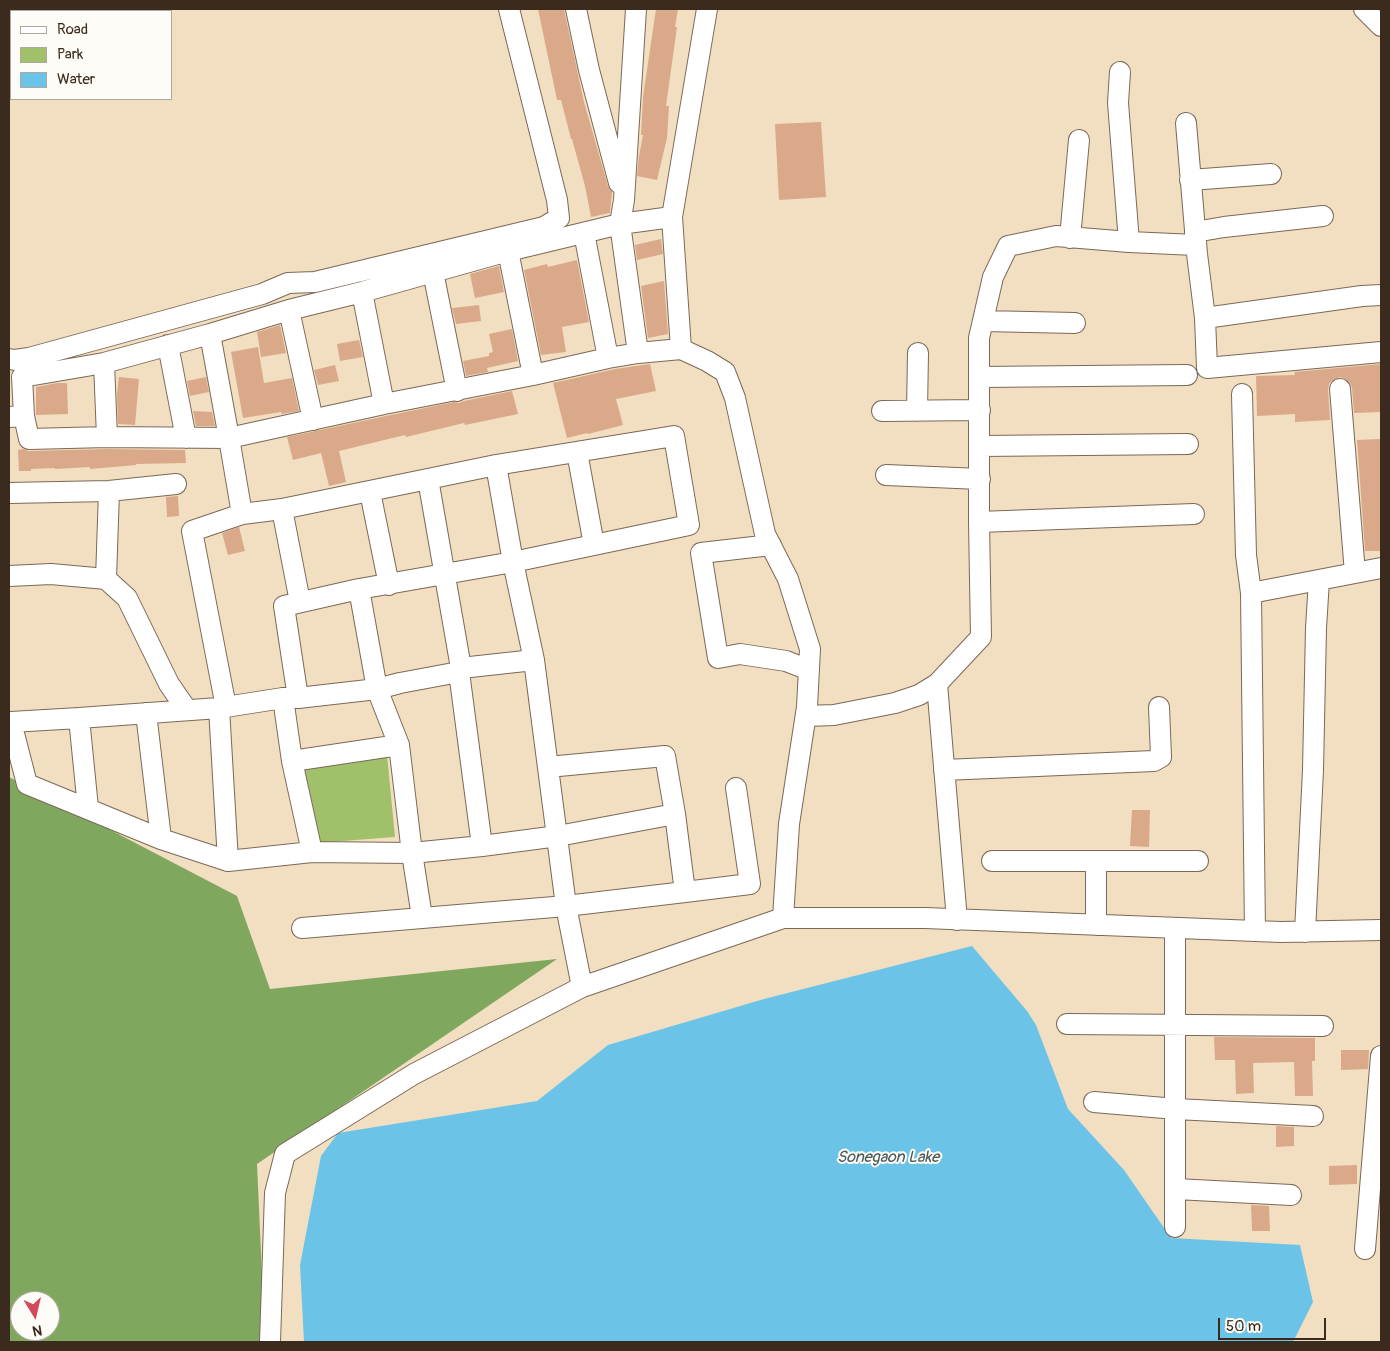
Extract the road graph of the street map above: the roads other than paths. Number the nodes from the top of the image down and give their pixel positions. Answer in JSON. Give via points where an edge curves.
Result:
{"nodes":[{"id":1,"x":510,"y":9,"type":"edge"},
{"id":2,"x":576,"y":9,"type":"edge"},
{"id":3,"x":636,"y":9,"type":"edge"},
{"id":4,"x":707,"y":9,"type":"edge"},
{"id":5,"x":1364,"y":9,"type":"edge"},
{"id":6,"x":1381,"y":26,"type":"edge"},
{"id":7,"x":1120,"y":72,"type":"dead end"},
{"id":8,"x":1186,"y":123,"type":"dead end"},
{"id":9,"x":1079,"y":140,"type":"dead end"},
{"id":10,"x":1271,"y":174,"type":"dead end"},
{"id":11,"x":1190,"y":180,"type":"junction"},
{"id":12,"x":624,"y":200,"type":"junction"},
{"id":13,"x":1322,"y":216,"type":"dead end"},
{"id":14,"x":672,"y":217,"type":"junction"},
{"id":15,"x":620,"y":224,"type":"junction"},
{"id":16,"x":584,"y":233,"type":"junction"},
{"id":17,"x":1070,"y":238,"type":"junction"},
{"id":18,"x":1195,"y":238,"type":"junction"},
{"id":19,"x":1129,"y":242,"type":"junction"},
{"id":20,"x":508,"y":252,"type":"junction"},
{"id":21,"x":433,"y":272,"type":"junction"},
{"id":22,"x":362,"y":292,"type":"junction"},
{"id":23,"x":1381,"y":295,"type":"edge"},
{"id":24,"x":289,"y":310,"type":"junction"},
{"id":25,"x":1205,"y":318,"type":"junction"},
{"id":26,"x":983,"y":322,"type":"junction"},
{"id":27,"x":1075,"y":323,"type":"dead end"},
{"id":28,"x":210,"y":334,"type":"junction"},
{"id":29,"x":168,"y":345,"type":"junction"},
{"id":30,"x":681,"y":348,"type":"junction"},
{"id":31,"x":1381,"y":352,"type":"edge"},
{"id":32,"x":638,"y":353,"type":"junction"},
{"id":33,"x":918,"y":353,"type":"dead end"},
{"id":34,"x":608,"y":358,"type":"junction"},
{"id":35,"x":9,"y":359,"type":"edge"},
{"id":36,"x":104,"y":363,"type":"junction"},
{"id":37,"x":533,"y":375,"type":"junction"},
{"id":38,"x":1187,"y":375,"type":"dead end"},
{"id":39,"x":980,"y":376,"type":"junction"},
{"id":40,"x":1340,"y":389,"type":"dead end"},
{"id":41,"x":457,"y":391,"type":"junction"},
{"id":42,"x":1242,"y":394,"type":"dead end"},
{"id":43,"x":384,"y":404,"type":"junction"},
{"id":44,"x":980,"y":410,"type":"junction"},
{"id":45,"x":882,"y":411,"type":"dead end"},
{"id":46,"x":917,"y":411,"type":"junction"},
{"id":47,"x":16,"y":416,"type":"edge"},
{"id":48,"x":313,"y":420,"type":"junction"},
{"id":49,"x":107,"y":437,"type":"junction"},
{"id":50,"x":186,"y":438,"type":"junction"},
{"id":51,"x":229,"y":438,"type":"junction"},
{"id":52,"x":1188,"y":444,"type":"dead end"},
{"id":53,"x":980,"y":446,"type":"junction"},
{"id":54,"x":577,"y":452,"type":"junction"},
{"id":55,"x":496,"y":466,"type":"junction"},
{"id":56,"x":886,"y":475,"type":"dead end"},
{"id":57,"x":428,"y":479,"type":"junction"},
{"id":58,"x":980,"y":479,"type":"junction"},
{"id":59,"x":176,"y":484,"type":"dead end"},
{"id":60,"x":109,"y":491,"type":"junction"},
{"id":61,"x":370,"y":492,"type":"junction"},
{"id":62,"x":9,"y":494,"type":"edge"},
{"id":63,"x":282,"y":509,"type":"junction"},
{"id":64,"x":242,"y":514,"type":"junction"},
{"id":65,"x":1194,"y":514,"type":"dead end"},
{"id":66,"x":979,"y":522,"type":"junction"},
{"id":67,"x":594,"y":545,"type":"junction"},
{"id":68,"x":771,"y":545,"type":"junction"},
{"id":69,"x":514,"y":562,"type":"junction"},
{"id":70,"x":1381,"y":568,"type":"edge"},
{"id":71,"x":1355,"y":573,"type":"junction"},
{"id":72,"x":445,"y":574,"type":"junction"},
{"id":73,"x":9,"y":576,"type":"edge"},
{"id":74,"x":106,"y":579,"type":"junction"},
{"id":75,"x":1319,"y":580,"type":"junction"},
{"id":76,"x":389,"y":584,"type":"junction"},
{"id":77,"x":359,"y":589,"type":"junction"},
{"id":78,"x":1251,"y":593,"type":"junction"},
{"id":79,"x":300,"y":602,"type":"junction"},
{"id":80,"x":534,"y":660,"type":"junction"},
{"id":81,"x":460,"y":670,"type":"junction"},
{"id":82,"x":809,"y":670,"type":"junction"},
{"id":83,"x":937,"y":684,"type":"junction"},
{"id":84,"x":377,"y":689,"type":"junction"},
{"id":85,"x":290,"y":698,"type":"junction"},
{"id":86,"x":222,"y":707,"type":"junction"},
{"id":87,"x":1159,"y":707,"type":"dead end"},
{"id":88,"x":187,"y":710,"type":"junction"},
{"id":89,"x":146,"y":713,"type":"junction"},
{"id":90,"x":806,"y":716,"type":"junction"},
{"id":91,"x":79,"y":718,"type":"junction"},
{"id":92,"x":10,"y":722,"type":"edge"},
{"id":93,"x":399,"y":745,"type":"junction"},
{"id":94,"x":292,"y":761,"type":"junction"},
{"id":95,"x":548,"y":767,"type":"junction"},
{"id":96,"x":944,"y":770,"type":"junction"},
{"id":97,"x":736,"y":788,"type":"dead end"},
{"id":98,"x":88,"y":808,"type":"junction"},
{"id":99,"x":675,"y":814,"type":"junction"},
{"id":100,"x":558,"y":836,"type":"junction"},
{"id":101,"x":161,"y":839,"type":"junction"},
{"id":102,"x":482,"y":846,"type":"junction"},
{"id":103,"x":312,"y":852,"type":"junction"},
{"id":104,"x":412,"y":853,"type":"junction"},
{"id":105,"x":992,"y":861,"type":"dead end"},
{"id":106,"x":1198,"y":861,"type":"dead end"},
{"id":107,"x":228,"y":862,"type":"junction"},
{"id":108,"x":1096,"y":862,"type":"junction"},
{"id":109,"x":685,"y":892,"type":"junction"},
{"id":110,"x":566,"y":906,"type":"junction"},
{"id":111,"x":422,"y":917,"type":"junction"},
{"id":112,"x":783,"y":918,"type":"junction"},
{"id":113,"x":956,"y":920,"type":"junction"},
{"id":114,"x":1096,"y":925,"type":"junction"},
{"id":115,"x":302,"y":928,"type":"dead end"},
{"id":116,"x":1175,"y":929,"type":"junction"},
{"id":117,"x":1381,"y":930,"type":"edge"},
{"id":118,"x":1255,"y":931,"type":"junction"},
{"id":119,"x":1305,"y":932,"type":"junction"},
{"id":120,"x":582,"y":987,"type":"junction"},
{"id":121,"x":1067,"y":1024,"type":"dead end"},
{"id":122,"x":1176,"y":1024,"type":"junction"},
{"id":123,"x":1323,"y":1026,"type":"dead end"},
{"id":124,"x":1381,"y":1056,"type":"edge"},
{"id":125,"x":1094,"y":1102,"type":"dead end"},
{"id":126,"x":1176,"y":1109,"type":"junction"},
{"id":127,"x":1313,"y":1116,"type":"dead end"},
{"id":128,"x":1176,"y":1189,"type":"junction"},
{"id":129,"x":1291,"y":1195,"type":"dead end"},
{"id":130,"x":1175,"y":1228,"type":"dead end"},
{"id":131,"x":1365,"y":1249,"type":"dead end"},
{"id":132,"x":270,"y":1342,"type":"edge"}],
"edges":[{"from":1,"to":35,"type":"street","via":[[560,218],[544,227],[315,282],[288,283],[262,294],[29,358]]},
{"from":2,"to":12,"type":"street"},
{"from":3,"to":12,"type":"street"},
{"from":4,"to":14,"type":"street"},
{"from":5,"to":6,"type":"street"},
{"from":7,"to":19,"type":"street","via":[[1118,103]]},
{"from":8,"to":11,"type":"street"},
{"from":9,"to":17,"type":"street"},
{"from":10,"to":11,"type":"street"},
{"from":11,"to":18,"type":"street"},
{"from":12,"to":15,"type":"street"},
{"from":13,"to":18,"type":"street","via":[[1224,227]]},
{"from":14,"to":15,"type":"street"},
{"from":14,"to":30,"type":"street"},
{"from":15,"to":16,"type":"street"},
{"from":15,"to":32,"type":"street"},
{"from":16,"to":20,"type":"street"},
{"from":16,"to":34,"type":"street"},
{"from":17,"to":19,"type":"street"},
{"from":17,"to":26,"type":"street","via":[[1056,236],[1008,246],[993,277]]},
{"from":18,"to":19,"type":"street"},
{"from":18,"to":25,"type":"street"},
{"from":20,"to":21,"type":"street"},
{"from":20,"to":37,"type":"street"},
{"from":21,"to":22,"type":"street"},
{"from":21,"to":41,"type":"street"},
{"from":22,"to":24,"type":"street"},
{"from":22,"to":43,"type":"street"},
{"from":23,"to":25,"type":"street"},
{"from":24,"to":28,"type":"street"},
{"from":24,"to":48,"type":"street"},
{"from":25,"to":31,"type":"street","via":[[1207,368]]},
{"from":26,"to":27,"type":"street"},
{"from":26,"to":39,"type":"street","via":[[979,338]]},
{"from":28,"to":29,"type":"street"},
{"from":28,"to":51,"type":"street"},
{"from":29,"to":36,"type":"street"},
{"from":29,"to":50,"type":"street"},
{"from":30,"to":32,"type":"street"},
{"from":30,"to":68,"type":"street","via":[[725,372],[735,398],[765,534]]},
{"from":32,"to":34,"type":"street"},
{"from":33,"to":46,"type":"street"},
{"from":34,"to":37,"type":"street"},
{"from":36,"to":47,"type":"street","via":[[22,377]]},
{"from":36,"to":49,"type":"street"},
{"from":37,"to":41,"type":"street"},
{"from":38,"to":39,"type":"street"},
{"from":39,"to":44,"type":"street"},
{"from":40,"to":71,"type":"street"},
{"from":41,"to":43,"type":"street"},
{"from":42,"to":78,"type":"street","via":[[1246,555]]},
{"from":43,"to":48,"type":"street"},
{"from":44,"to":46,"type":"street"},
{"from":44,"to":53,"type":"street"},
{"from":45,"to":46,"type":"street"},
{"from":47,"to":49,"type":"street","via":[[29,439]]},
{"from":48,"to":51,"type":"street"},
{"from":49,"to":50,"type":"street"},
{"from":50,"to":51,"type":"street"},
{"from":51,"to":64,"type":"street"},
{"from":52,"to":53,"type":"street"},
{"from":53,"to":58,"type":"street"},
{"from":54,"to":55,"type":"street"},
{"from":54,"to":67,"type":"street"},
{"from":54,"to":67,"type":"street","via":[[674,436],[688,526]]},
{"from":55,"to":57,"type":"street"},
{"from":55,"to":69,"type":"street"},
{"from":56,"to":58,"type":"street"},
{"from":57,"to":61,"type":"street"},
{"from":57,"to":72,"type":"street"},
{"from":58,"to":66,"type":"street"},
{"from":59,"to":60,"type":"street"},
{"from":60,"to":62,"type":"street"},
{"from":60,"to":74,"type":"street"},
{"from":61,"to":63,"type":"street"},
{"from":61,"to":76,"type":"street"},
{"from":63,"to":64,"type":"street"},
{"from":63,"to":79,"type":"street"},
{"from":64,"to":86,"type":"street","via":[[192,531]]},
{"from":65,"to":66,"type":"street"},
{"from":66,"to":83,"type":"street","via":[[981,637]]},
{"from":67,"to":69,"type":"street"},
{"from":68,"to":82,"type":"street","via":[[788,579],[810,649]]},
{"from":68,"to":82,"type":"street","via":[[701,553],[718,658],[740,654],[786,661]]},
{"from":69,"to":72,"type":"street"},
{"from":69,"to":80,"type":"street"},
{"from":70,"to":71,"type":"street"},
{"from":71,"to":75,"type":"street"},
{"from":72,"to":76,"type":"street"},
{"from":72,"to":81,"type":"street"},
{"from":73,"to":74,"type":"street","via":[[51,574]]},
{"from":74,"to":88,"type":"street","via":[[127,598],[168,684]]},
{"from":75,"to":78,"type":"street"},
{"from":75,"to":119,"type":"street"},
{"from":76,"to":77,"type":"street"},
{"from":77,"to":79,"type":"street"},
{"from":77,"to":84,"type":"street"},
{"from":78,"to":118,"type":"street"},
{"from":79,"to":85,"type":"street","via":[[284,606]]},
{"from":80,"to":81,"type":"street"},
{"from":80,"to":95,"type":"street"},
{"from":81,"to":84,"type":"street"},
{"from":81,"to":102,"type":"street"},
{"from":82,"to":90,"type":"street"},
{"from":83,"to":90,"type":"street","via":[[919,695],[895,703],[834,715]]},
{"from":83,"to":96,"type":"street"},
{"from":84,"to":85,"type":"street"},
{"from":84,"to":93,"type":"street"},
{"from":85,"to":86,"type":"street"},
{"from":85,"to":94,"type":"street"},
{"from":86,"to":88,"type":"street"},
{"from":86,"to":107,"type":"street"},
{"from":87,"to":96,"type":"street","via":[[1161,758],[1154,761]]},
{"from":88,"to":89,"type":"street"},
{"from":89,"to":91,"type":"street"},
{"from":89,"to":101,"type":"street"},
{"from":90,"to":112,"type":"street","via":[[789,824]]},
{"from":91,"to":92,"type":"street"},
{"from":91,"to":98,"type":"street"},
{"from":92,"to":98,"type":"street","via":[[27,784]]},
{"from":93,"to":94,"type":"street"},
{"from":93,"to":104,"type":"street"},
{"from":94,"to":103,"type":"street"},
{"from":95,"to":99,"type":"street","via":[[665,756]]},
{"from":95,"to":100,"type":"street"},
{"from":96,"to":113,"type":"street"},
{"from":97,"to":109,"type":"street","via":[[750,884]]},
{"from":98,"to":101,"type":"street"},
{"from":99,"to":100,"type":"street"},
{"from":99,"to":109,"type":"street"},
{"from":100,"to":102,"type":"street"},
{"from":100,"to":110,"type":"street"},
{"from":101,"to":107,"type":"street"},
{"from":102,"to":104,"type":"street"},
{"from":103,"to":104,"type":"street"},
{"from":103,"to":107,"type":"street"},
{"from":104,"to":111,"type":"street"},
{"from":105,"to":108,"type":"street"},
{"from":106,"to":108,"type":"street"},
{"from":108,"to":114,"type":"street"},
{"from":109,"to":110,"type":"street"},
{"from":110,"to":111,"type":"street"},
{"from":110,"to":120,"type":"street"},
{"from":111,"to":115,"type":"street"},
{"from":112,"to":113,"type":"street"},
{"from":112,"to":120,"type":"street"},
{"from":113,"to":114,"type":"street"},
{"from":114,"to":116,"type":"street"},
{"from":116,"to":118,"type":"street"},
{"from":116,"to":122,"type":"street"},
{"from":117,"to":119,"type":"street"},
{"from":118,"to":119,"type":"street"},
{"from":120,"to":132,"type":"street","via":[[414,1074],[285,1154],[275,1193]]},
{"from":121,"to":122,"type":"street"},
{"from":122,"to":123,"type":"street"},
{"from":122,"to":126,"type":"street"},
{"from":124,"to":131,"type":"street"},
{"from":125,"to":126,"type":"street"},
{"from":126,"to":127,"type":"street"},
{"from":126,"to":128,"type":"street"},
{"from":128,"to":129,"type":"street"},
{"from":128,"to":130,"type":"street"}]}
